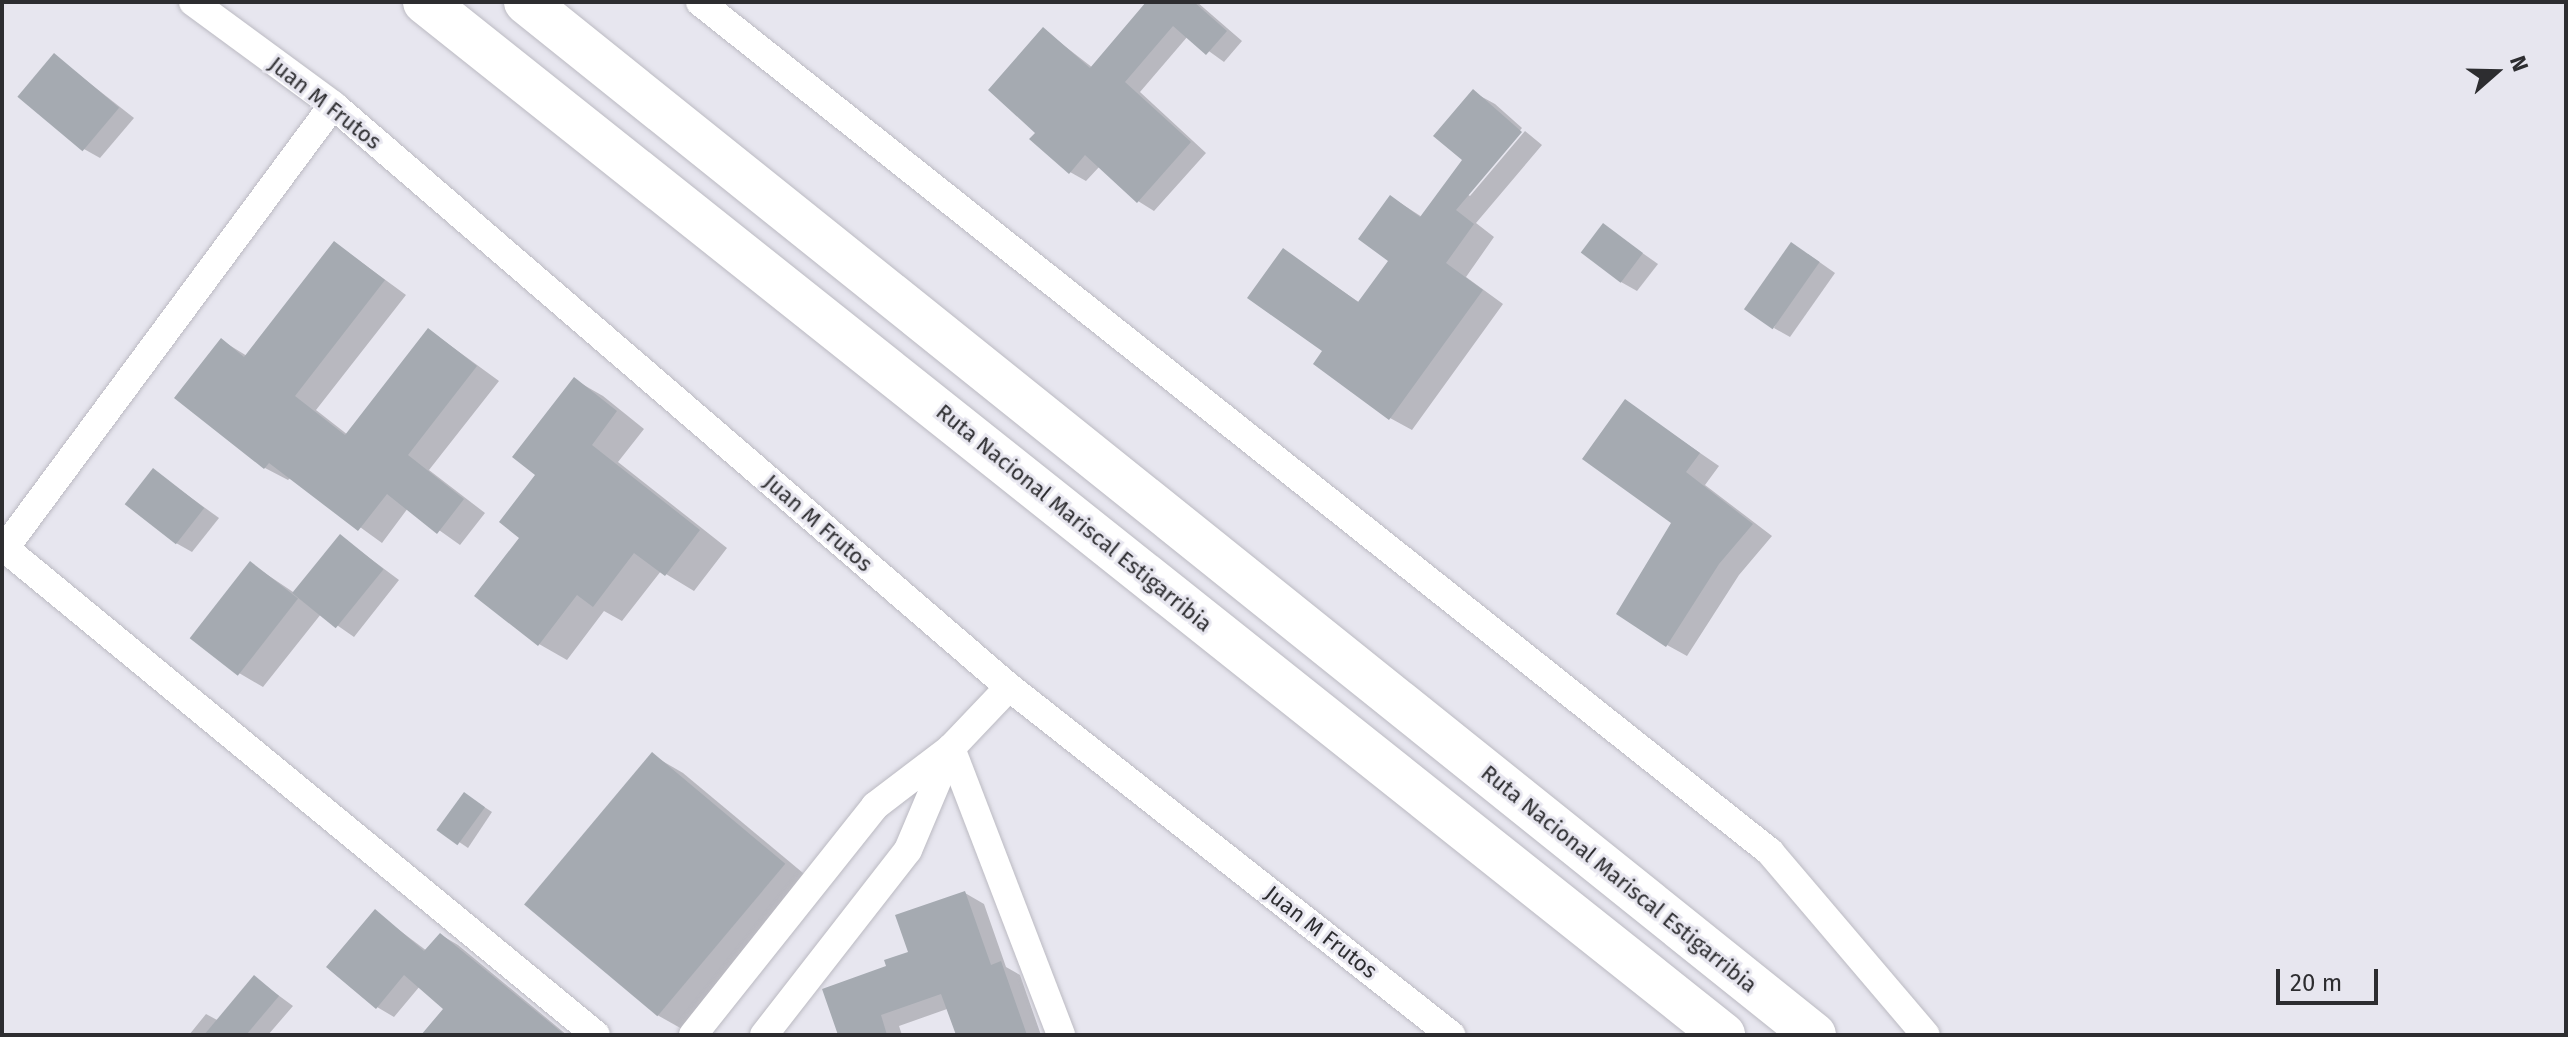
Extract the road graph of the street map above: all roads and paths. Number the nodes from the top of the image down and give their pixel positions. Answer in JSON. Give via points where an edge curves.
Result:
{"nodes":[{"id":1,"x":193,"y":2,"type":"edge"},
{"id":2,"x":425,"y":2,"type":"edge"},
{"id":3,"x":526,"y":2,"type":"edge"},
{"id":4,"x":700,"y":2,"type":"edge"},
{"id":5,"x":333,"y":105,"type":"junction"},
{"id":6,"x":3,"y":549,"type":"edge"},
{"id":7,"x":1009,"y":687,"type":"junction"},
{"id":8,"x":951,"y":748,"type":"junction"},
{"id":9,"x":596,"y":1035,"type":"edge"},
{"id":10,"x":693,"y":1035,"type":"edge"},
{"id":11,"x":764,"y":1035,"type":"edge"},
{"id":12,"x":1061,"y":1035,"type":"edge"},
{"id":13,"x":1451,"y":1035,"type":"edge"},
{"id":14,"x":1723,"y":1035,"type":"edge"},
{"id":15,"x":1814,"y":1035,"type":"edge"},
{"id":16,"x":1926,"y":1035,"type":"edge"}],
"edges":[{"from":1,"to":5,"type":"street","name":"Juan M Frutos"},
{"from":2,"to":14,"type":"highway","name":"Ruta Nacional Mariscal Estigarribia"},
{"from":3,"to":15,"type":"highway","name":"Ruta Nacional Mariscal Estigarribia"},
{"from":4,"to":16,"type":"street","via":[[1770,852]]},
{"from":5,"to":6,"type":"street"},
{"from":5,"to":7,"type":"street","name":"Juan M Frutos"},
{"from":6,"to":9,"type":"street"},
{"from":7,"to":8,"type":"street"},
{"from":7,"to":13,"type":"street","name":"Juan M Frutos"},
{"from":8,"to":10,"type":"street","via":[[875,806]]},
{"from":8,"to":11,"type":"street","via":[[908,850]]},
{"from":8,"to":12,"type":"street"}]}
